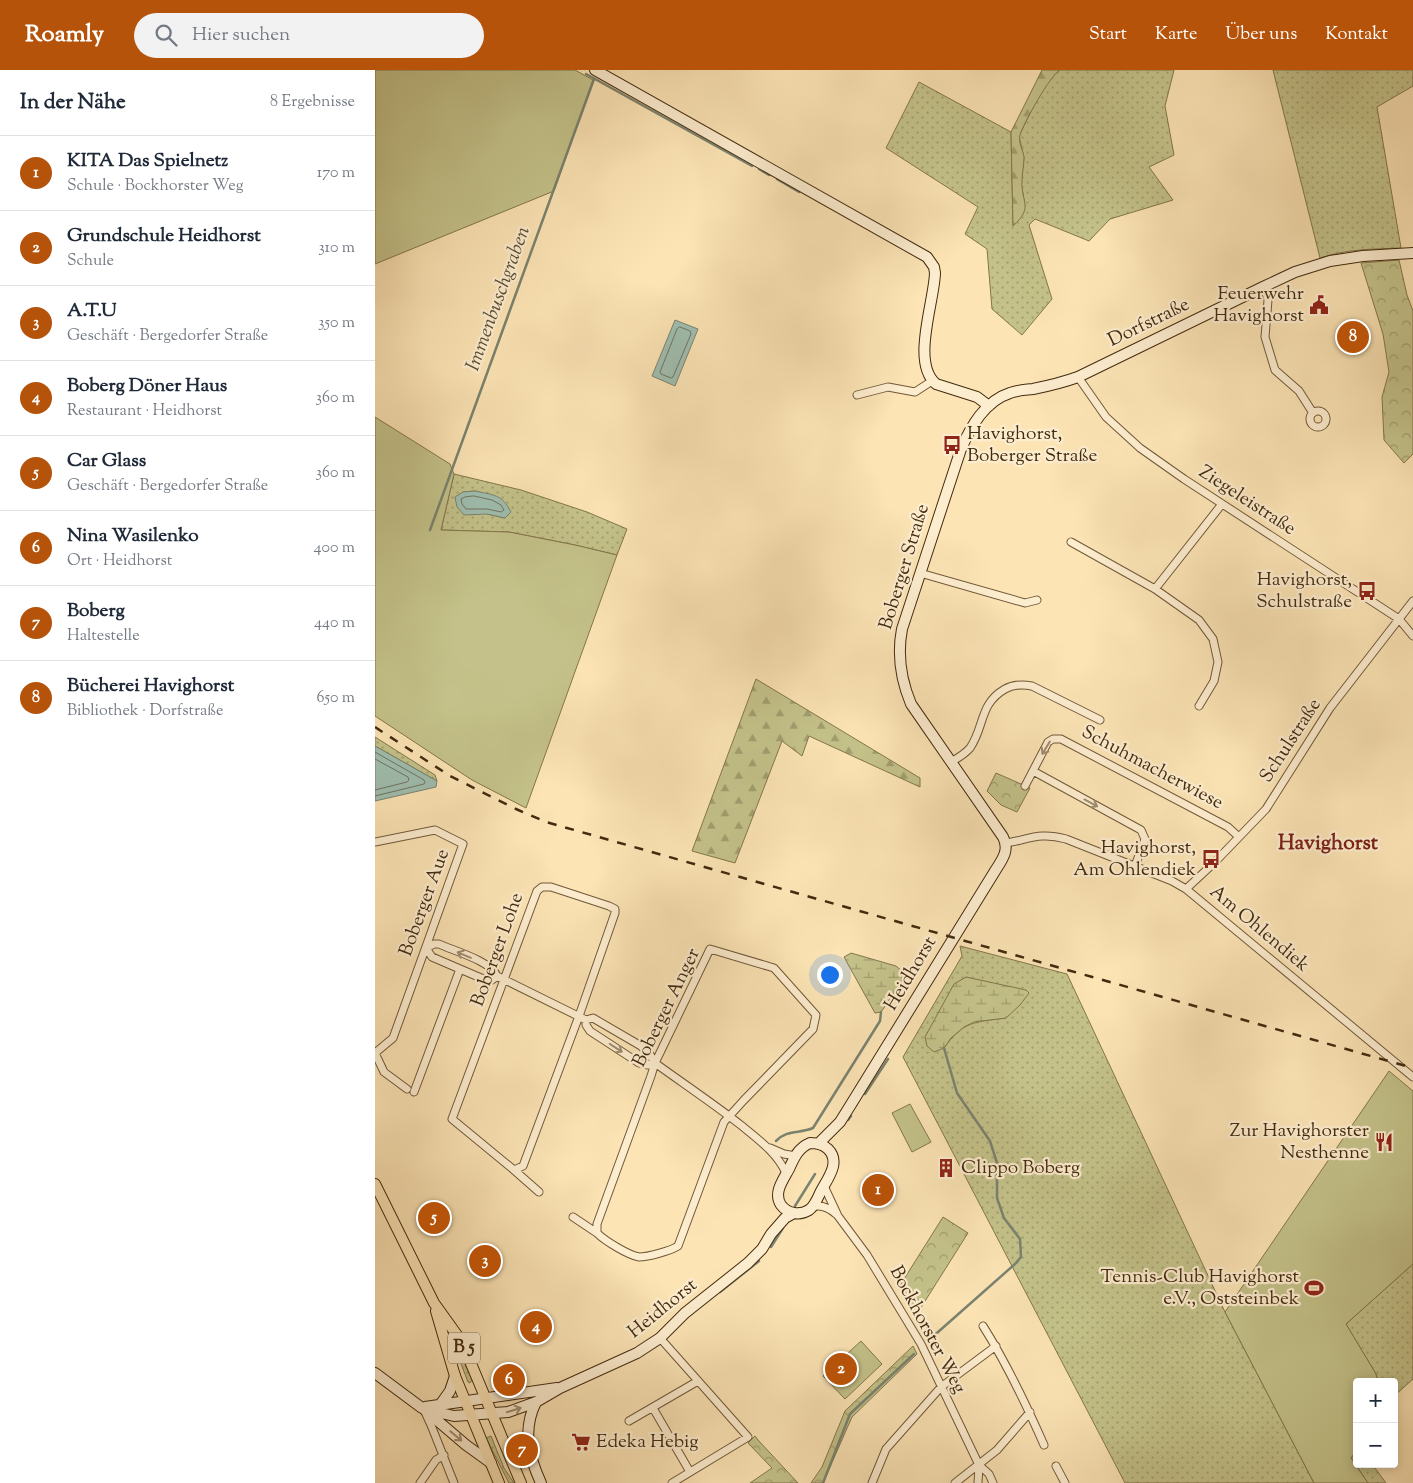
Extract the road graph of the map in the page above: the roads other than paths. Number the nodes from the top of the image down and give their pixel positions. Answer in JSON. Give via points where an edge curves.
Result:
{"nodes":[{"id":1,"x":595,"y":70,"type":"edge"},
{"id":2,"x":1413,"y":253,"type":"edge"},
{"id":3,"x":1263,"y":287,"type":"junction"},
{"id":4,"x":1078,"y":377,"type":"junction"},
{"id":5,"x":932,"y":380,"type":"junction"},
{"id":6,"x":857,"y":395,"type":"dead end"},
{"id":7,"x":989,"y":406,"type":"junction"},
{"id":8,"x":1313,"y":413,"type":"dead end"},
{"id":9,"x":1222,"y":504,"type":"junction"},
{"id":10,"x":1071,"y":542,"type":"dead end"},
{"id":11,"x":920,"y":573,"type":"junction"},
{"id":12,"x":1155,"y":589,"type":"junction"},
{"id":13,"x":1037,"y":600,"type":"dead end"},
{"id":14,"x":1413,"y":602,"type":"edge"},
{"id":15,"x":1399,"y":619,"type":"junction"},
{"id":16,"x":1413,"y":636,"type":"edge"},
{"id":17,"x":1199,"y":706,"type":"dead end"},
{"id":18,"x":1100,"y":720,"type":"dead end"},
{"id":19,"x":951,"y":762,"type":"junction"},
{"id":20,"x":1033,"y":771,"type":"junction"},
{"id":21,"x":1025,"y":786,"type":"dead end"},
{"id":22,"x":1239,"y":837,"type":"junction"},
{"id":23,"x":375,"y":842,"type":"edge"},
{"id":24,"x":1006,"y":843,"type":"junction"},
{"id":25,"x":1135,"y":866,"type":"junction"},
{"id":26,"x":1186,"y":889,"type":"junction"},
{"id":27,"x":426,"y":948,"type":"junction"},
{"id":28,"x":460,"y":969,"type":"junction"},
{"id":29,"x":497,"y":976,"type":"junction"},
{"id":30,"x":505,"y":979,"type":"junction"},
{"id":31,"x":579,"y":1016,"type":"junction"},
{"id":32,"x":586,"y":1020,"type":"junction"},
{"id":33,"x":375,"y":1053,"type":"edge"},
{"id":34,"x":655,"y":1063,"type":"junction"},
{"id":35,"x":1413,"y":1078,"type":"edge"},
{"id":36,"x":729,"y":1116,"type":"junction"},
{"id":37,"x":840,"y":1122,"type":"junction"},
{"id":38,"x":818,"y":1144,"type":"junction"},
{"id":39,"x":765,"y":1145,"type":"junction"},
{"id":40,"x":831,"y":1153,"type":"junction"},
{"id":41,"x":796,"y":1156,"type":"junction"},
{"id":42,"x":514,"y":1170,"type":"junction"},
{"id":43,"x":786,"y":1174,"type":"junction"},
{"id":44,"x":375,"y":1184,"type":"edge"},
{"id":45,"x":823,"y":1186,"type":"junction"},
{"id":46,"x":539,"y":1192,"type":"dead end"},
{"id":47,"x":779,"y":1202,"type":"junction"},
{"id":48,"x":812,"y":1207,"type":"junction"},
{"id":49,"x":794,"y":1213,"type":"junction"},
{"id":50,"x":838,"y":1216,"type":"junction"},
{"id":51,"x":573,"y":1217,"type":"dead end"},
{"id":52,"x":597,"y":1233,"type":"junction"},
{"id":53,"x":771,"y":1234,"type":"junction"},
{"id":54,"x":434,"y":1302,"type":"junction"},
{"id":55,"x":983,"y":1326,"type":"dead end"},
{"id":56,"x":660,"y":1338,"type":"junction"},
{"id":57,"x":995,"y":1346,"type":"junction"},
{"id":58,"x":375,"y":1373,"type":"edge"},
{"id":59,"x":455,"y":1376,"type":"junction"},
{"id":60,"x":698,"y":1381,"type":"junction"},
{"id":61,"x":941,"y":1387,"type":"junction"},
{"id":62,"x":560,"y":1388,"type":"junction"},
{"id":63,"x":485,"y":1399,"type":"junction"},
{"id":64,"x":466,"y":1401,"type":"junction"},
{"id":65,"x":536,"y":1402,"type":"junction"},
{"id":66,"x":441,"y":1405,"type":"junction"},
{"id":67,"x":422,"y":1408,"type":"junction"},
{"id":68,"x":653,"y":1408,"type":"junction"},
{"id":69,"x":1030,"y":1412,"type":"junction"},
{"id":70,"x":491,"y":1413,"type":"junction"},
{"id":71,"x":471,"y":1414,"type":"junction"},
{"id":72,"x":629,"y":1421,"type":"dead end"},
{"id":73,"x":1044,"y":1445,"type":"dead end"},
{"id":74,"x":444,"y":1455,"type":"junction"},
{"id":75,"x":491,"y":1463,"type":"junction"},
{"id":76,"x":979,"y":1465,"type":"junction"},
{"id":77,"x":1056,"y":1466,"type":"dead end"},
{"id":78,"x":690,"y":1472,"type":"junction"},
{"id":79,"x":420,"y":1483,"type":"edge"},
{"id":80,"x":454,"y":1483,"type":"edge"},
{"id":81,"x":499,"y":1483,"type":"edge"},
{"id":82,"x":521,"y":1483,"type":"edge"},
{"id":83,"x":541,"y":1483,"type":"edge"},
{"id":84,"x":672,"y":1483,"type":"edge"},
{"id":85,"x":872,"y":1483,"type":"edge"},
{"id":86,"x":955,"y":1483,"type":"edge"},
{"id":87,"x":978,"y":1483,"type":"edge"},
{"id":88,"x":993,"y":1483,"type":"edge"},
{"id":89,"x":1065,"y":1483,"type":"edge"}],
"edges":[{"from":1,"to":5,"type":"street","via":[[929,259],[935,276],[923,355]]},
{"from":2,"to":3,"type":"street","name":"Dorfstraße","via":[[1330,262],[1295,272]]},
{"from":3,"to":4,"type":"street","name":"Dorfstraße"},
{"from":3,"to":8,"type":"street","via":[[1267,300],[1265,337],[1275,370],[1299,390]]},
{"from":4,"to":7,"type":"street","name":"Boberger Straße","via":[[1011,392]]},
{"from":4,"to":9,"type":"street","name":"Ziegeleistraße","via":[[1106,417],[1140,448]]},
{"from":5,"to":6,"type":"street","via":[[915,392],[888,387]]},
{"from":5,"to":7,"type":"street","via":[[943,387],[977,397]]},
{"from":7,"to":11,"type":"street","name":"Boberger Straße","via":[[975,422],[961,449]]},
{"from":9,"to":12,"type":"street"},
{"from":9,"to":15,"type":"street","name":"Ziegeleistraße"},
{"from":10,"to":12,"type":"street"},
{"from":11,"to":13,"type":"street","via":[[1025,603]]},
{"from":11,"to":19,"type":"street","name":"Boberger Straße","via":[[901,636],[902,677],[917,714]]},
{"from":12,"to":17,"type":"street","via":[[1199,620],[1213,639],[1218,662],[1214,681]]},
{"from":14,"to":15,"type":"street","name":"Schulstraße"},
{"from":15,"to":16,"type":"street","name":"Ziegeleistraße"},
{"from":15,"to":22,"type":"street","name":"Schulstraße","via":[[1330,708],[1266,809]]},
{"from":18,"to":19,"type":"street","name":"Schuhmacherwiese","via":[[1031,686],[1011,685],[988,703],[971,746]]},
{"from":19,"to":24,"type":"street","name":"Boberger Straße"},
{"from":20,"to":21,"type":"street","name":"Schuhmacherwiese"},
{"from":22,"to":20,"type":"street","name":"Schuhmacherwiese","one_way":true,"via":[[1228,827],[1061,739],[1048,742]]},
{"from":20,"to":25,"type":"street","one_way":true,"via":[[1141,830],[1145,839]]},
{"from":22,"to":26,"type":"street","name":"Schulstraße"},
{"from":23,"to":27,"type":"street","name":"Boberger Aue","via":[[435,830],[463,844]]},
{"from":24,"to":25,"type":"street","name":"Am Ohlendiek","via":[[1034,836],[1053,836]]},
{"from":24,"to":37,"type":"street","name":"Heidhorst","via":[[998,867]]},
{"from":25,"to":26,"type":"street","name":"Am Ohlendiek"},
{"from":26,"to":35,"type":"street","name":"Am Ohlendiek"},
{"from":27,"to":28,"type":"street","via":[[431,957]]},
{"from":29,"to":27,"type":"street","one_way":true,"via":[[488,965],[439,944]]},
{"from":27,"to":33,"type":"street","name":"Boberger Aue","via":[[393,1038]]},
{"from":28,"to":29,"type":"street","via":[[481,978],[492,980]]},
{"from":28,"to":33,"type":"street","name":"Boberger Aue","via":[[410,1091],[384,1072]]},
{"from":29,"to":30,"type":"street"},
{"from":30,"to":31,"type":"street"},
{"from":30,"to":31,"type":"street","name":"Boberger Lohe","via":[[537,891],[542,887],[609,906],[615,909],[615,913]]},
{"from":30,"to":42,"type":"street","name":"Boberger Lohe","via":[[452,1120]]},
{"from":31,"to":32,"type":"street"},
{"from":31,"to":42,"type":"street","name":"Boberger Lohe","via":[[523,1166]]},
{"from":32,"to":34,"type":"street","via":[[593,1018],[606,1024],[641,1046]]},
{"from":32,"to":34,"type":"street","one_way":true,"via":[[590,1031],[639,1063]]},
{"from":34,"to":36,"type":"street"},
{"from":34,"to":36,"type":"street","name":"Boberger Anger","via":[[710,949],[774,968],[817,1015],[813,1029]]},
{"from":34,"to":52,"type":"street","name":"Boberger Anger","via":[[597,1224]]},
{"from":36,"to":39,"type":"street"},
{"from":36,"to":52,"type":"street","name":"Boberger Anger","via":[[678,1246],[641,1257]]},
{"from":37,"to":38,"type":"street","name":"Heidhorst"},
{"from":37,"to":40,"type":"street","name":"Heidhorst"},
{"from":38,"to":40,"type":"street"},
{"from":38,"to":41,"type":"street","name":"Heidhorst","via":[[805,1145]]},
{"from":39,"to":41,"type":"street"},
{"from":39,"to":43,"type":"street"},
{"from":40,"to":45,"type":"street","name":"Heidhorst","via":[[833,1166]]},
{"from":41,"to":43,"type":"street","name":"Heidhorst"},
{"from":42,"to":46,"type":"street","name":"Boberger Lohe"},
{"from":43,"to":47,"type":"street","name":"Heidhorst","via":[[779,1188]]},
{"from":44,"to":54,"type":"main road","number":"B 5"},
{"from":45,"to":48,"type":"street","name":"Heidhorst"},
{"from":45,"to":50,"type":"street","name":"Bockhorster Weg"},
{"from":47,"to":49,"type":"street"},
{"from":47,"to":53,"type":"street","name":"Heidhorst"},
{"from":48,"to":49,"type":"street","name":"Heidhorst"},
{"from":48,"to":50,"type":"street","via":[[827,1208]]},
{"from":49,"to":53,"type":"street","name":"Heidhorst"},
{"from":50,"to":61,"type":"street","name":"Bockhorster Weg","via":[[867,1255],[917,1338]]},
{"from":51,"to":52,"type":"street","name":"Boberger Anger"},
{"from":53,"to":56,"type":"street","name":"Heidhorst","via":[[748,1263],[685,1313]]},
{"from":54,"to":59,"type":"main road","number":"B 5"},
{"from":54,"to":63,"type":"main road","number":"B 5","via":[[462,1342]]},
{"from":55,"to":57,"type":"street"},
{"from":56,"to":60,"type":"street"},
{"from":56,"to":62,"type":"street","name":"Heidhorst","via":[[637,1353]]},
{"from":57,"to":61,"type":"street"},
{"from":57,"to":69,"type":"street"},
{"from":58,"to":67,"type":"street"},
{"from":59,"to":64,"type":"main road","number":"B 5"},
{"from":59,"to":66,"type":"street"},
{"from":60,"to":68,"type":"street"},
{"from":60,"to":78,"type":"street","via":[[748,1436]]},
{"from":61,"to":76,"type":"street","name":"Bockhorster Weg"},
{"from":61,"to":85,"type":"street","via":[[886,1449]]},
{"from":62,"to":63,"type":"street","name":"Heidhorst"},
{"from":62,"to":65,"type":"street","name":"Heidhorst"},
{"from":63,"to":64,"type":"street","name":"Heidhorst"},
{"from":63,"to":70,"type":"main road","number":"B 5"},
{"from":64,"to":66,"type":"street","name":"Heidhorst"},
{"from":64,"to":71,"type":"main road","number":"B 5"},
{"from":70,"to":65,"type":"street","name":"Heidhorst","one_way":true,"via":[[508,1412]]},
{"from":65,"to":83,"type":"street","via":[[530,1418],[528,1444]]},
{"from":66,"to":67,"type":"street","name":"Heidhorst"},
{"from":67,"to":71,"type":"street","name":"Heidhorst","via":[[454,1416]]},
{"from":67,"to":74,"type":"street"},
{"from":67,"to":75,"type":"street","one_way":true},
{"from":68,"to":72,"type":"street"},
{"from":68,"to":78,"type":"street"},
{"from":69,"to":73,"type":"street"},
{"from":69,"to":76,"type":"street","via":[[997,1450]]},
{"from":70,"to":71,"type":"street","name":"Heidhorst"},
{"from":70,"to":82,"type":"main road","number":"B 5"},
{"from":71,"to":75,"type":"main road","number":"B 5"},
{"from":74,"to":79,"type":"street","via":[[436,1460]]},
{"from":74,"to":80,"type":"street"},
{"from":75,"to":81,"type":"main road","number":"B 5"},
{"from":76,"to":86,"type":"street"},
{"from":76,"to":87,"type":"street","name":"Bockhorster Weg"},
{"from":76,"to":88,"type":"street","name":"Bockhorster Weg"},
{"from":77,"to":89,"type":"street"},
{"from":78,"to":84,"type":"street"}]}
